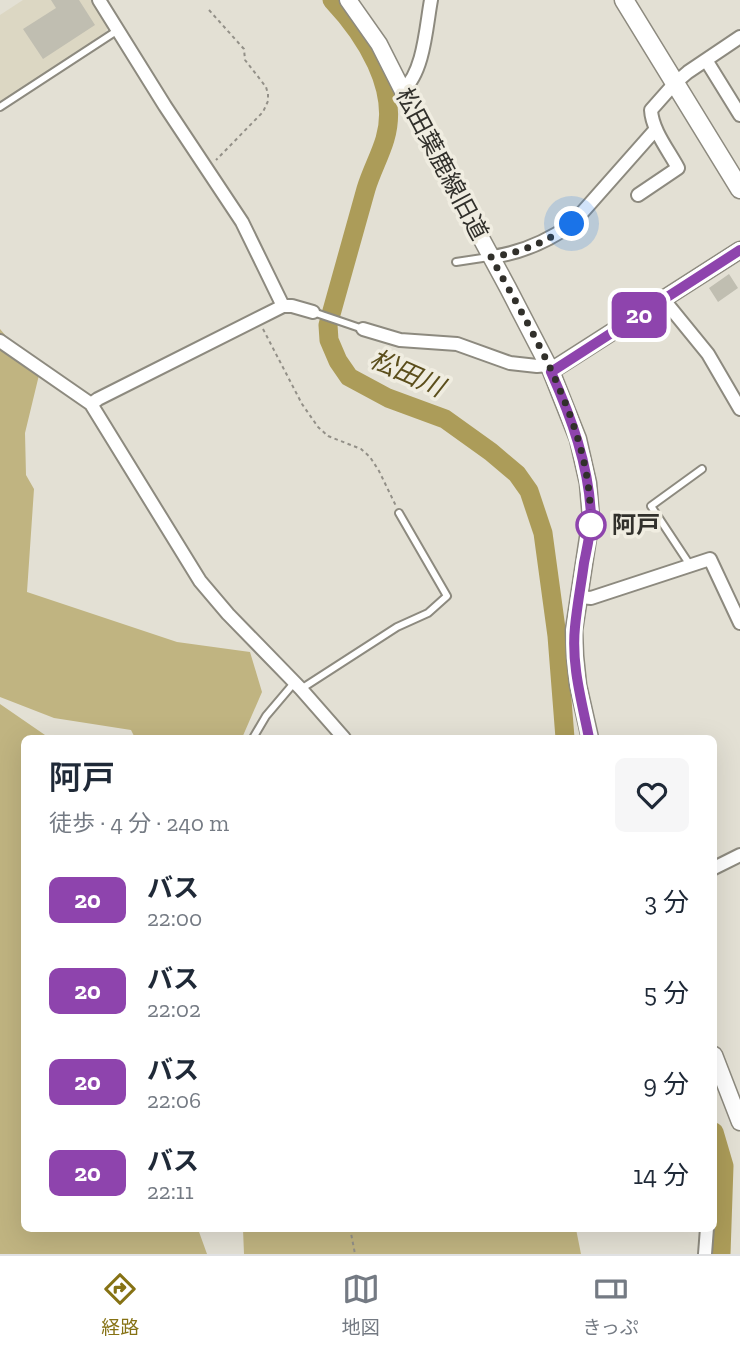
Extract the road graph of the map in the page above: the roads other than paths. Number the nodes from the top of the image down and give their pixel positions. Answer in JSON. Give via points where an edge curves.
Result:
{"nodes":[{"id":1,"x":99,"y":0,"type":"edge"},
{"id":2,"x":348,"y":0,"type":"edge"},
{"id":3,"x":431,"y":0,"type":"edge"},
{"id":4,"x":624,"y":0,"type":"edge"},
{"id":5,"x":118,"y":30,"type":"junction"},
{"id":6,"x":740,"y":37,"type":"edge"},
{"id":7,"x":706,"y":60,"type":"junction"},
{"id":8,"x":674,"y":84,"type":"junction"},
{"id":9,"x":403,"y":90,"type":"junction"},
{"id":10,"x":0,"y":107,"type":"edge"},
{"id":11,"x":740,"y":115,"type":"edge"},
{"id":12,"x":656,"y":129,"type":"junction"},
{"id":13,"x":740,"y":190,"type":"edge"},
{"id":14,"x":638,"y":195,"type":"dead end"},
{"id":15,"x":740,"y":250,"type":"edge"},
{"id":16,"x":491,"y":257,"type":"junction"},
{"id":17,"x":456,"y":262,"type":"dead end"},
{"id":18,"x":664,"y":300,"type":"junction"},
{"id":19,"x":283,"y":306,"type":"junction"},
{"id":20,"x":313,"y":312,"type":"joint"},
{"id":21,"x":363,"y":329,"type":"joint"},
{"id":22,"x":0,"y":341,"type":"edge"},
{"id":23,"x":550,"y":368,"type":"junction"},
{"id":24,"x":91,"y":404,"type":"junction"},
{"id":25,"x":740,"y":409,"type":"edge"},
{"id":26,"x":702,"y":469,"type":"dead end"},
{"id":27,"x":399,"y":513,"type":"road end"},
{"id":28,"x":690,"y":565,"type":"junction"},
{"id":29,"x":579,"y":597,"type":"junction"},
{"id":30,"x":740,"y":622,"type":"edge"},
{"id":31,"x":298,"y":686,"type":"junction"},
{"id":32,"x":255,"y":735,"type":"edge"},
{"id":33,"x":341,"y":735,"type":"edge"},
{"id":34,"x":589,"y":735,"type":"edge"},
{"id":35,"x":740,"y":855,"type":"edge"},
{"id":36,"x":717,"y":866,"type":"edge"},
{"id":37,"x":717,"y":1063,"type":"edge"},
{"id":38,"x":740,"y":1122,"type":"edge"},
{"id":39,"x":707,"y":1232,"type":"edge"},
{"id":40,"x":705,"y":1254,"type":"edge"}],
"edges":[{"from":1,"to":5,"type":"street"},
{"from":2,"to":9,"type":"street","name":"松田葉鹿線旧道","via":[[379,44]]},
{"from":3,"to":9,"type":"street","via":[[418,67]]},
{"from":4,"to":8,"type":"main road"},
{"from":5,"to":10,"type":"lane"},
{"from":5,"to":19,"type":"street","via":[[242,222]]},
{"from":6,"to":7,"type":"street"},
{"from":7,"to":8,"type":"street"},
{"from":7,"to":11,"type":"street"},
{"from":8,"to":12,"type":"street","via":[[651,110]]},
{"from":8,"to":13,"type":"main road"},
{"from":9,"to":16,"type":"street","name":"松田葉鹿線旧道"},
{"from":12,"to":14,"type":"street","via":[[678,168]]},
{"from":12,"to":16,"type":"street","via":[[572,224],[531,247]]},
{"from":15,"to":18,"type":"street"},
{"from":16,"to":17,"type":"lane"},
{"from":16,"to":23,"type":"street","name":"松田葉鹿線旧道"},
{"from":18,"to":23,"type":"street"},
{"from":18,"to":25,"type":"street","via":[[708,354]]},
{"from":19,"to":20,"type":"street"},
{"from":19,"to":24,"type":"street"},
{"from":20,"to":21,"type":"lane"},
{"from":21,"to":23,"type":"street","via":[[400,340],[457,344],[510,363]]},
{"from":22,"to":24,"type":"street"},
{"from":23,"to":29,"type":"street","name":"松田葉鹿線旧道","via":[[578,439],[589,492],[590,529]]},
{"from":24,"to":31,"type":"street","via":[[201,581]]},
{"from":26,"to":28,"type":"lane","via":[[651,506]]},
{"from":27,"to":31,"type":"lane","via":[[447,596],[428,612]]},
{"from":28,"to":29,"type":"street","via":[[590,598]]},
{"from":28,"to":30,"type":"street","via":[[710,559]]},
{"from":29,"to":34,"type":"street","name":"松田葉鹿線旧道","via":[[575,656]]},
{"from":31,"to":32,"type":"lane","via":[[266,716]]},
{"from":31,"to":33,"type":"street"},
{"from":35,"to":36,"type":"street"},
{"from":37,"to":38,"type":"street"},
{"from":39,"to":40,"type":"street"}]}
